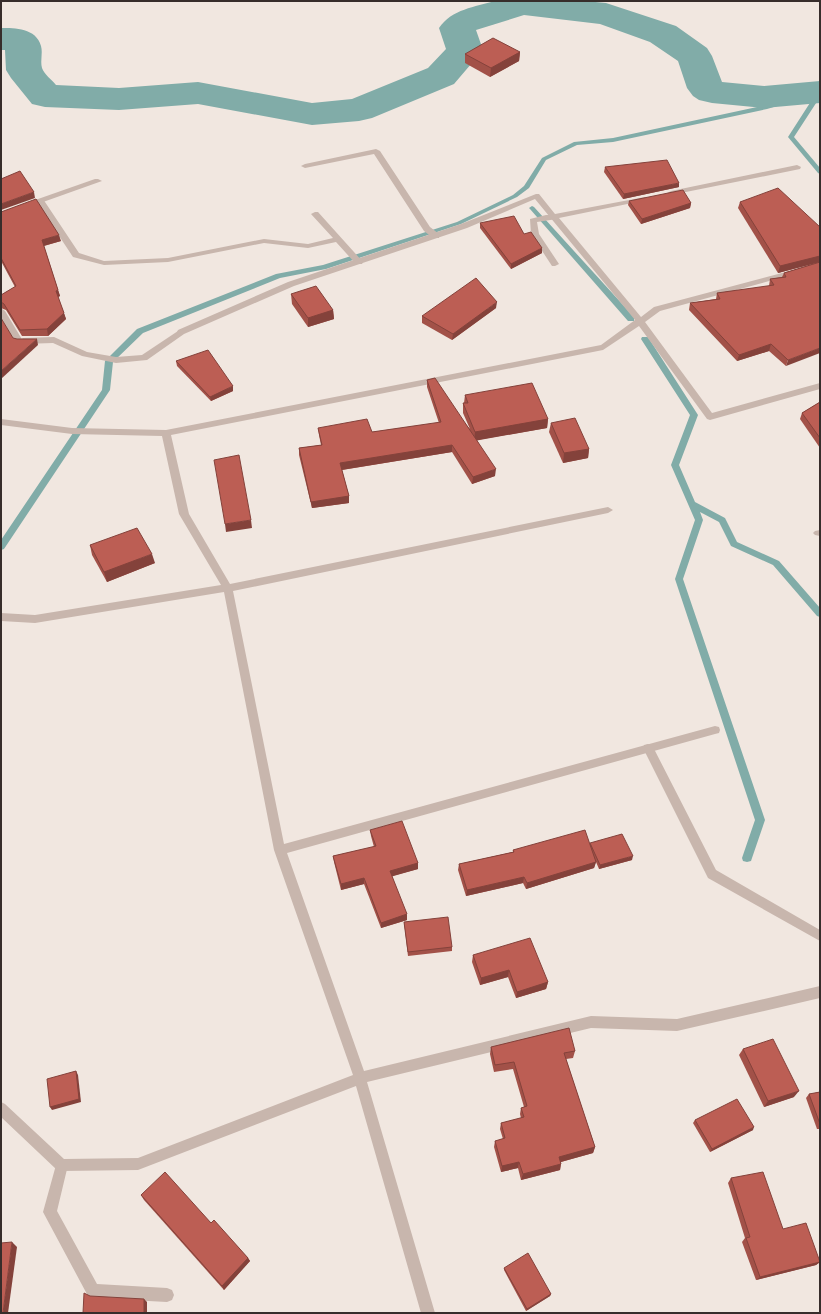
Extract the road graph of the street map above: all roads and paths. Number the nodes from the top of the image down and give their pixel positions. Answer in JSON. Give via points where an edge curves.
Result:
{"nodes":[{"id":1,"x":305,"y":166,"type":"dead end"},
{"id":2,"x":797,"y":167,"type":"dead end"},
{"id":3,"x":98,"y":181,"type":"dead end"},
{"id":4,"x":664,"y":195,"type":"edge"},
{"id":5,"x":648,"y":198,"type":"edge"},
{"id":6,"x":40,"y":201,"type":"junction"},
{"id":7,"x":315,"y":214,"type":"dead end"},
{"id":8,"x":1,"y":215,"type":"edge"},
{"id":9,"x":550,"y":217,"type":"junction"},
{"id":10,"x":432,"y":233,"type":"junction"},
{"id":11,"x":338,"y":239,"type":"junction"},
{"id":12,"x":356,"y":258,"type":"junction"},
{"id":13,"x":555,"y":264,"type":"dead end"},
{"id":14,"x":820,"y":265,"type":"edge"},
{"id":15,"x":1,"y":311,"type":"edge"},
{"id":16,"x":640,"y":321,"type":"junction"},
{"id":17,"x":820,"y":386,"type":"edge"},
{"id":18,"x":1,"y":422,"type":"edge"},
{"id":19,"x":166,"y":433,"type":"junction"},
{"id":20,"x":608,"y":510,"type":"dead end"},
{"id":21,"x":228,"y":588,"type":"junction"},
{"id":22,"x":1,"y":617,"type":"edge"},
{"id":23,"x":715,"y":730,"type":"dead end"},
{"id":24,"x":648,"y":748,"type":"junction"},
{"id":25,"x":280,"y":850,"type":"junction"},
{"id":26,"x":820,"y":936,"type":"edge"},
{"id":27,"x":820,"y":992,"type":"edge"},
{"id":28,"x":360,"y":1078,"type":"junction"},
{"id":29,"x":1,"y":1108,"type":"edge"},
{"id":30,"x":62,"y":1165,"type":"junction"},
{"id":31,"x":167,"y":1295,"type":"dead end"},
{"id":32,"x":428,"y":1313,"type":"edge"}],
"edges":[{"from":1,"to":10,"type":"street","via":[[376,151]]},
{"from":2,"to":4,"type":"street"},
{"from":3,"to":6,"type":"street"},
{"from":5,"to":9,"type":"street"},
{"from":6,"to":8,"type":"street"},
{"from":6,"to":11,"type":"street","via":[[76,255],[104,263],[168,260],[264,241],[308,246]]},
{"from":7,"to":11,"type":"street"},
{"from":9,"to":10,"type":"street","via":[[536,196],[464,226]]},
{"from":9,"to":13,"type":"street","via":[[533,220],[535,234]]},
{"from":9,"to":16,"type":"street"},
{"from":10,"to":12,"type":"street"},
{"from":11,"to":12,"type":"street"},
{"from":12,"to":15,"type":"street","via":[[181,332],[144,358],[116,360],[85,354],[54,340],[19,341]]},
{"from":14,"to":16,"type":"street","via":[[657,309]]},
{"from":16,"to":17,"type":"street","via":[[710,417]]},
{"from":16,"to":19,"type":"street","via":[[603,348]]},
{"from":18,"to":19,"type":"street","via":[[72,431]]},
{"from":19,"to":21,"type":"street","via":[[184,514]]},
{"from":20,"to":21,"type":"street"},
{"from":21,"to":22,"type":"street","via":[[35,619]]},
{"from":21,"to":25,"type":"street"},
{"from":23,"to":24,"type":"street"},
{"from":24,"to":25,"type":"street"},
{"from":24,"to":26,"type":"street","via":[[712,874]]},
{"from":25,"to":28,"type":"street"},
{"from":27,"to":28,"type":"street","via":[[677,1025],[591,1022]]},
{"from":28,"to":30,"type":"street","via":[[138,1164]]},
{"from":28,"to":32,"type":"street"},
{"from":29,"to":30,"type":"street"},
{"from":30,"to":31,"type":"street","via":[[50,1212],[93,1291]]}]}
